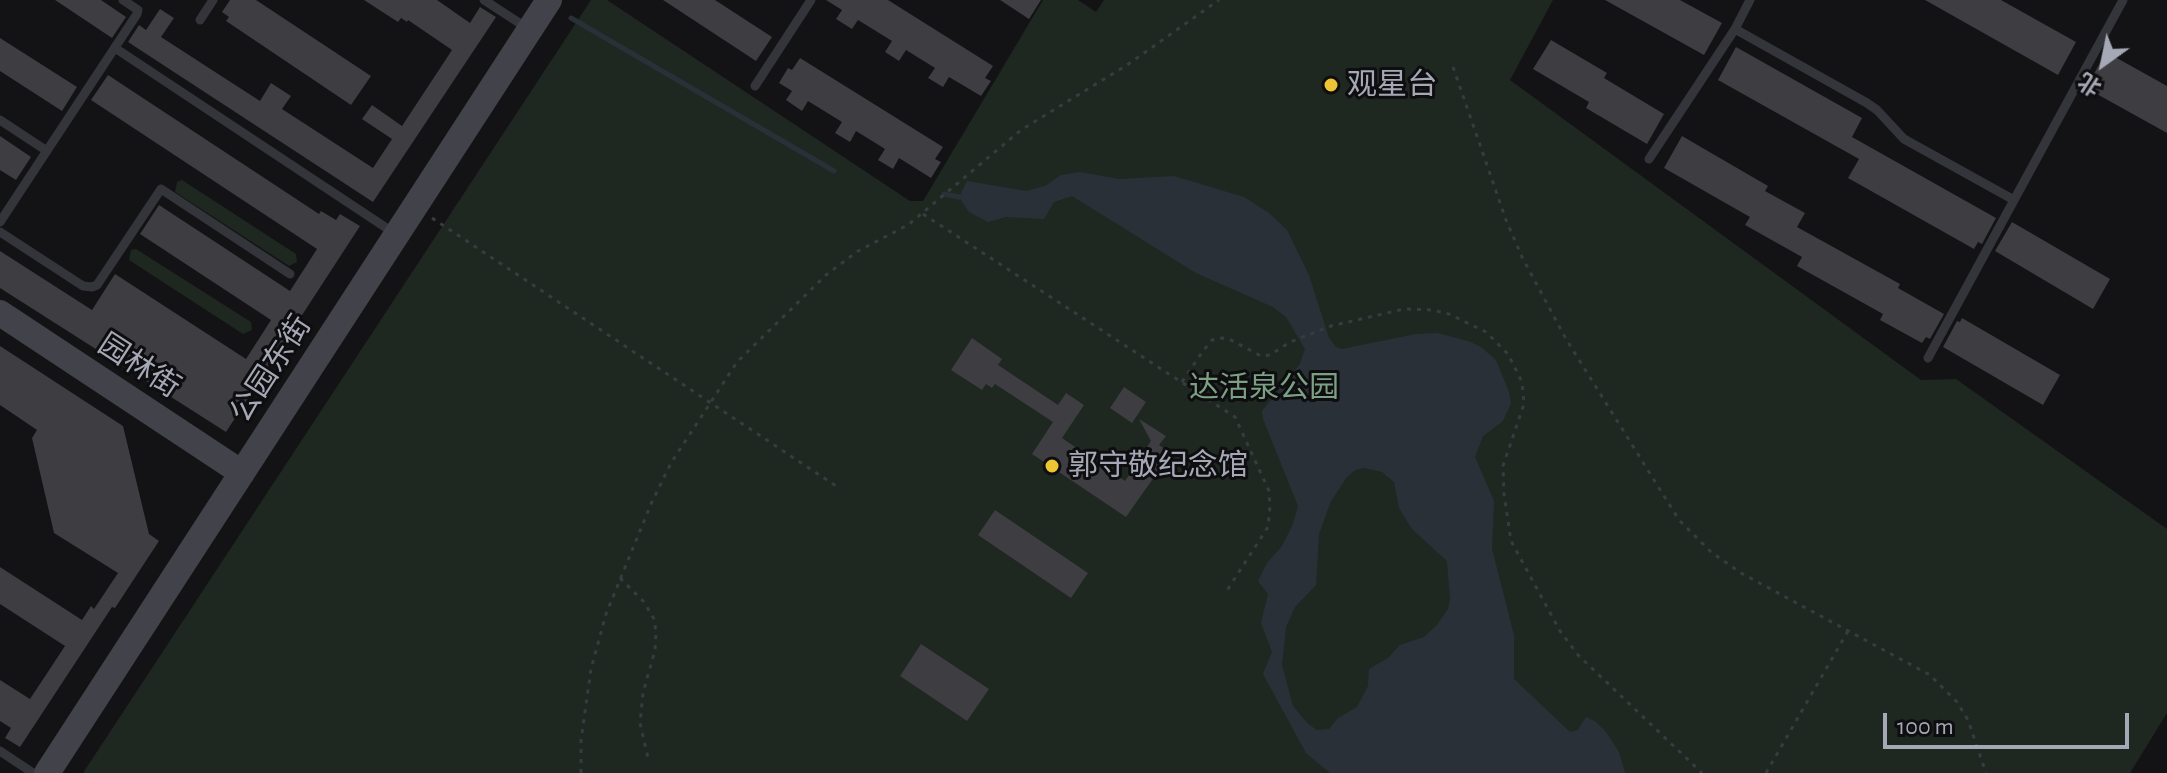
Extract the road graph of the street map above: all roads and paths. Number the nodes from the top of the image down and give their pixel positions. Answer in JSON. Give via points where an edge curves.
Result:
{"nodes":[{"id":1,"x":123,"y":0,"type":"edge"},
{"id":2,"x":213,"y":0,"type":"edge"},
{"id":3,"x":484,"y":0,"type":"edge"},
{"id":4,"x":549,"y":0,"type":"edge"},
{"id":5,"x":811,"y":0,"type":"edge"},
{"id":6,"x":1219,"y":0,"type":"edge"},
{"id":7,"x":1750,"y":0,"type":"edge"},
{"id":8,"x":2123,"y":0,"type":"edge"},
{"id":9,"x":200,"y":20,"type":"dead end"},
{"id":10,"x":1735,"y":29,"type":"junction"},
{"id":11,"x":530,"y":30,"type":"junction"},
{"id":12,"x":115,"y":48,"type":"junction"},
{"id":13,"x":1453,"y":67,"type":"dead end"},
{"id":14,"x":755,"y":86,"type":"dead end"},
{"id":15,"x":0,"y":120,"type":"edge"},
{"id":16,"x":47,"y":151,"type":"junction"},
{"id":17,"x":1649,"y":159,"type":"dead end"},
{"id":18,"x":2014,"y":200,"type":"junction"},
{"id":19,"x":415,"y":207,"type":"junction"},
{"id":20,"x":923,"y":214,"type":"junction"},
{"id":21,"x":0,"y":222,"type":"edge"},
{"id":22,"x":0,"y":232,"type":"edge"},
{"id":23,"x":397,"y":234,"type":"junction"},
{"id":24,"x":290,"y":274,"type":"dead end"},
{"id":25,"x":0,"y":313,"type":"edge"},
{"id":26,"x":1928,"y":358,"type":"dead end"},
{"id":27,"x":1182,"y":382,"type":"junction"},
{"id":28,"x":710,"y":402,"type":"junction"},
{"id":29,"x":242,"y":473,"type":"junction"},
{"id":30,"x":836,"y":486,"type":"dead end"},
{"id":31,"x":620,"y":578,"type":"junction"},
{"id":32,"x":1226,"y":592,"type":"dead end"},
{"id":33,"x":1848,"y":631,"type":"junction"},
{"id":34,"x":0,"y":751,"type":"edge"},
{"id":35,"x":648,"y":758,"type":"dead end"},
{"id":36,"x":33,"y":773,"type":"edge"},
{"id":37,"x":47,"y":773,"type":"edge"},
{"id":38,"x":581,"y":773,"type":"edge"},
{"id":39,"x":1702,"y":773,"type":"edge"},
{"id":40,"x":1766,"y":773,"type":"edge"},
{"id":41,"x":1986,"y":773,"type":"edge"}],
"edges":[{"from":1,"to":12,"type":"lane","via":[[138,10]]},
{"from":2,"to":9,"type":"lane"},
{"from":3,"to":11,"type":"lane"},
{"from":4,"to":11,"type":"street","name":"公园东街"},
{"from":5,"to":14,"type":"lane"},
{"from":6,"to":20,"type":"path","via":[[1021,130]]},
{"from":7,"to":10,"type":"lane"},
{"from":8,"to":18,"type":"lane"},
{"from":10,"to":17,"type":"lane"},
{"from":10,"to":18,"type":"lane","via":[[1867,103],[1904,139]]},
{"from":11,"to":19,"type":"street","name":"公园东街"},
{"from":12,"to":16,"type":"lane"},
{"from":12,"to":23,"type":"lane"},
{"from":13,"to":33,"type":"path","via":[[1522,257],[1566,339],[1679,520],[1725,563]]},
{"from":15,"to":16,"type":"lane"},
{"from":16,"to":21,"type":"lane"},
{"from":18,"to":26,"type":"lane"},
{"from":19,"to":23,"type":"street","name":"公园东街"},
{"from":19,"to":28,"type":"path"},
{"from":20,"to":27,"type":"path"},
{"from":20,"to":28,"type":"path","via":[[826,275],[745,353]]},
{"from":22,"to":24,"type":"lane","via":[[92,287],[161,189]]},
{"from":23,"to":29,"type":"street","name":"公园东街"},
{"from":25,"to":29,"type":"street","name":"园林街"},
{"from":27,"to":32,"type":"path","via":[[1235,417],[1269,491],[1268,527]]},
{"from":27,"to":39,"type":"path","via":[[1212,340],[1229,339],[1261,356],[1270,355],[1331,326],[1404,309],[1432,310],[1486,332],[1508,354],[1522,382],[1524,404],[1503,466],[1511,541],[1578,655]]},
{"from":28,"to":30,"type":"path"},
{"from":28,"to":31,"type":"path","via":[[671,463]]},
{"from":29,"to":37,"type":"street","name":"公园东街"},
{"from":31,"to":35,"type":"path","via":[[654,619],[655,650],[640,723]]},
{"from":31,"to":38,"type":"path","via":[[591,669]]},
{"from":33,"to":40,"type":"path"},
{"from":33,"to":41,"type":"path","via":[[1930,675],[1948,692],[1968,720]]},
{"from":34,"to":36,"type":"lane"}]}
